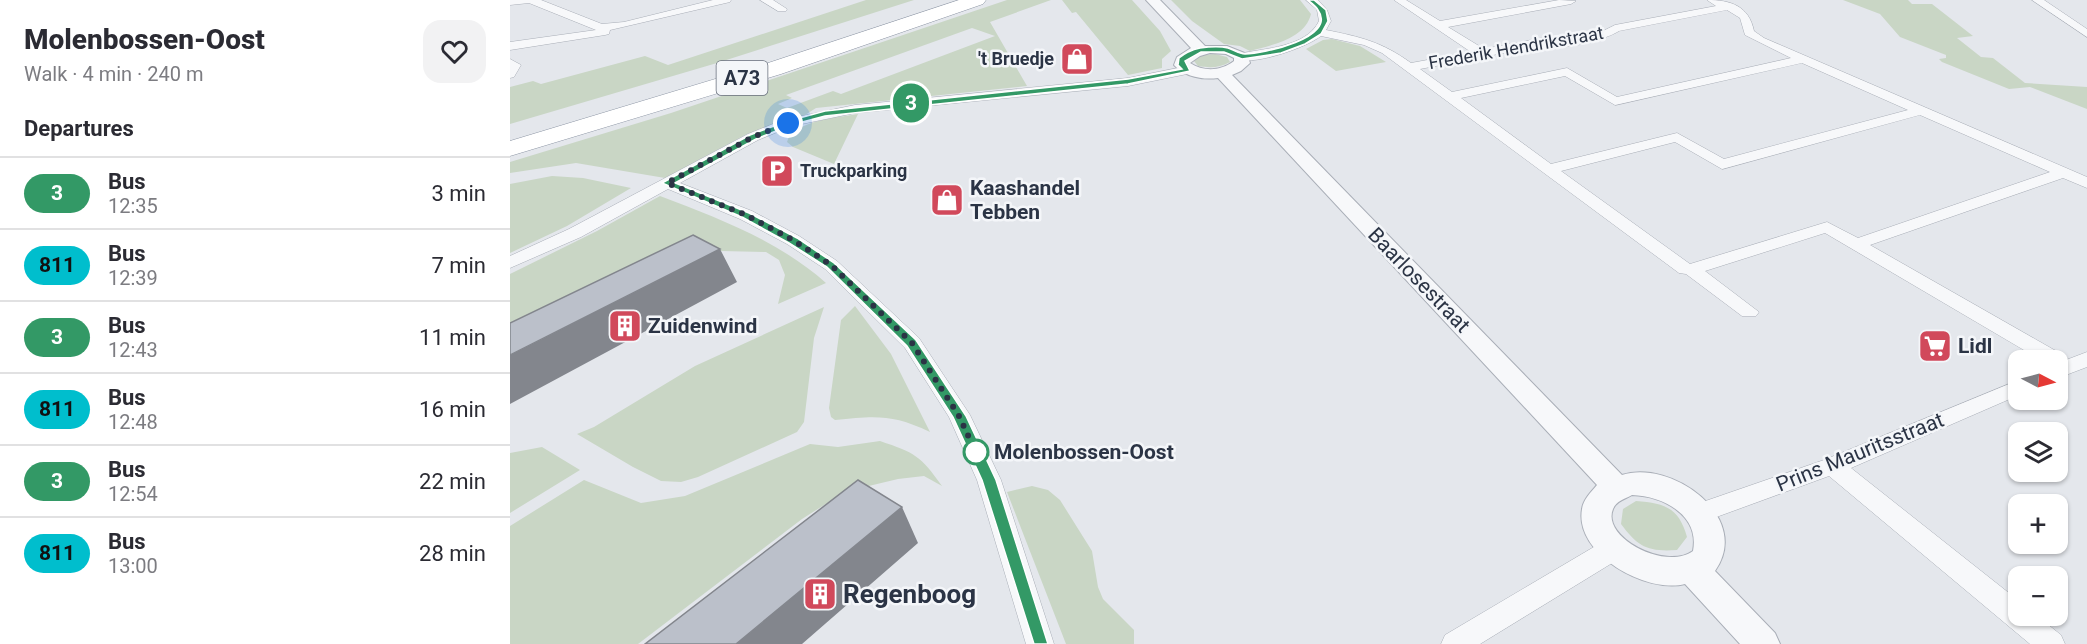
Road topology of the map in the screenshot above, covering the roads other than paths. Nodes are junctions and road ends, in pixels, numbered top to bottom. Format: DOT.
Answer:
graph roads {
  1 [pos="530,0"];
  2 [pos="726,0"];
  3 [pos="765,0"];
  4 [pos="946,0"];
  5 [pos="976,0"];
  6 [pos="1153,0"];
  7 [pos="1311,0"];
  8 [pos="1399,0"];
  9 [pos="1569,0"];
  10 [pos="1712,0"];
  11 [pos="2037,0"];
  12 [pos="510,2"];
  13 [pos="1728,7"];
  14 [pos="782,9"];
  15 [pos="1438,25"];
  16 [pos="609,28"];
  17 [pos="1319,32"];
  18 [pos="2087,34"];
  19 [pos="515,45"];
  20 [pos="1201,50"];
  21 [pos="1481,53"];
  22 [pos="1242,57"];
  23 [pos="1802,58"];
  24 [pos="510,62"];
  25 [pos="1409,67"];
  26 [pos="1188,70"];
  27 [pos="1222,73"];
  28 [pos="510,74"];
  29 [pos="1449,97"];
  30 [pos="1922,110"];
  31 [pos="510,136"];
  32 [pos="510,149"];
  33 [pos="1549,169"];
  34 [pos="2063,173"];
  35 [pos="667,183"];
  36 [pos="2087,183"];
  37 [pos="1856,244"];
  38 [pos="510,263"];
  39 [pos="1691,270"];
  40 [pos="1749,312"];
  41 [pos="2035,350"];
  42 [pos="2087,358"];
  43 [pos="2068,363"];
  44 [pos="2008,392"];
  45 [pos="1832,466"];
  46 [pos="1616,487"];
  47 [pos="1700,513"];
  48 [pos="1613,549"];
  49 [pos="1692,569"];
  50 [pos="1040,644"];
  51 [pos="1455,644"];
  52 [pos="1763,644"];
  53 [pos="2051,644"];
  1 -- 12 [label="street"];
  1 -- 16 [label="street"];
  2 -- 16 [label="street"];
  3 -- 14 [label="street"];
  4 -- 31 [label="highway, A73"];
  5 -- 32 [label="highway, A73"];
  6 -- 20 [label="street"];
  7 -- 17 [label="street"];
  8 -- 15 [label="street"];
  9 -- 15 [label="street"];
  10 -- 13 [label="street"];
  11 -- 18 [label="street"];
  13 -- 21 [label="street, Frederik Hendrikstraat"];
  13 -- 23 [label="street"];
  15 -- 21 [label="street"];
  16 -- 19 [label="street"];
  17 -- 22 [label="street"];
  17 -- 25 [label="street"];
  19 -- 24 [label="street"];
  20 -- 22 [label="street"];
  20 -- 26 [label="street"];
  21 -- 25 [label="street, Frederik Hendrikstraat"];
  22 -- 27 [label="street"];
  23 -- 29 [label="street"];
  23 -- 30 [label="street"];
  24 -- 28 [label="street"];
  25 -- 29 [label="street"];
  26 -- 27 [label="street"];
  26 -- 35 [label="street"];
  27 -- 46 [label="street, Baarlosestraat"];
  29 -- 33 [label="street"];
  30 -- 33 [label="street"];
  30 -- 34 [label="street"];
  33 -- 39 [label="street"];
  34 -- 36 [label="street"];
  34 -- 37 [label="street"];
  35 -- 38 [label="street"];
  35 -- 50 [label="street"];
  37 -- 39 [label="street"];
  37 -- 41 [label="street"];
  39 -- 40 [label="street"];
  42 -- 43 [label="street"];
  44 -- 45 [label="street, Prins Mauritsstraat"];
  45 -- 47 [label="street, Prins Mauritsstraat"];
  45 -- 53 [label="street"];
  46 -- 47 [label="street"];
  46 -- 48 [label="street"];
  47 -- 49 [label="street"];
  48 -- 49 [label="street"];
  48 -- 51 [label="street"];
  49 -- 52 [label="street"];
}
